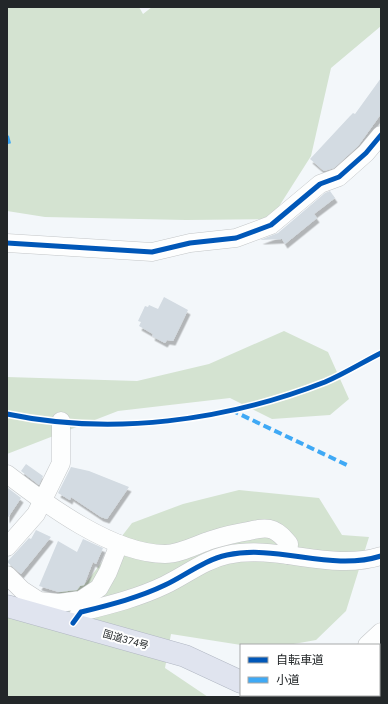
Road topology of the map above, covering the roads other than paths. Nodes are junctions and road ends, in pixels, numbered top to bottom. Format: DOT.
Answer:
graph roads {
  1 [pos="381,135"];
  2 [pos="7,243"];
  3 [pos="61,421"];
  4 [pos="7,474"];
  5 [pos="42,501"];
  6 [pos="120,544"];
  7 [pos="7,547"];
  8 [pos="288,555"];
  9 [pos="381,556"];
  10 [pos="7,575"];
  11 [pos="9,602"];
  12 [pos="72,623"];
  13 [pos="381,632"];
  14 [pos="368,644"];
  15 [pos="240,682"];
  1 -- 2 [label="street"];
  3 -- 5 [label="street"];
  4 -- 5 [label="street"];
  5 -- 6 [label="street"];
  5 -- 7 [label="street"];
  6 -- 8 [label="street"];
  6 -- 10 [label="street"];
  8 -- 9 [label="street"];
  8 -- 12 [label="street"];
  11 -- 12 [label="highway, 国道374号"];
  12 -- 15 [label="highway, 国道374号"];
  13 -- 14 [label="street"];
}
